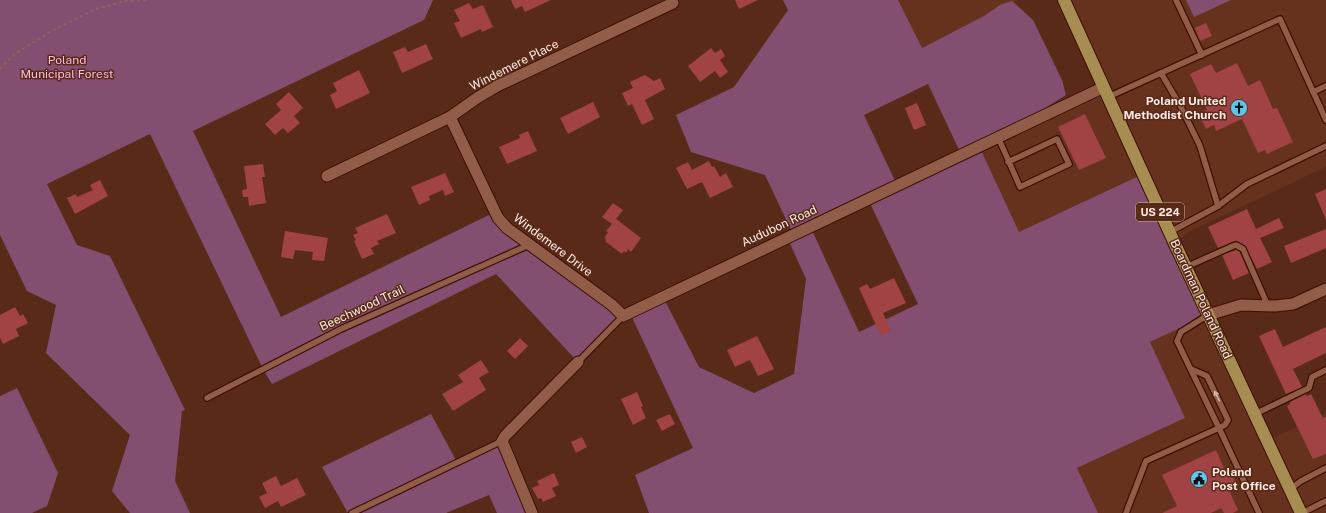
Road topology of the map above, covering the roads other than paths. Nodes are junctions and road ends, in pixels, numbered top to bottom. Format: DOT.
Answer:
graph roads {
  1 [pos="1064,0"];
  2 [pos="1176,0"];
  3 [pos="672,3"];
  4 [pos="1202,55"];
  5 [pos="1161,73"];
  6 [pos="1326,86"];
  7 [pos="1106,92"];
  8 [pos="1313,92"];
  9 [pos="450,117"];
  10 [pos="1326,120"];
  11 [pos="998,137"];
  12 [pos="1326,146"];
  13 [pos="1008,162"];
  14 [pos="327,176"];
  15 [pos="1218,206"];
  16 [pos="1170,232"];
  17 [pos="529,245"];
  18 [pos="1186,267"];
  19 [pos="1326,290"];
  20 [pos="1268,306"];
  21 [pos="1208,315"];
  22 [pos="623,316"];
  23 [pos="578,362"];
  24 [pos="1191,369"];
  25 [pos="1326,370"];
  26 [pos="206,398"];
  27 [pos="1257,418"];
  28 [pos="1219,428"];
  29 [pos="502,441"];
  30 [pos="1326,468"];
  31 [pos="1290,490"];
  32 [pos="1326,501"];
  33 [pos="352,513"];
  34 [pos="532,513"];
  35 [pos="1126,513"];
  36 [pos="1259,513"];
  37 [pos="1302,513"];
  1 -- 7 [label="main road, Boardman Poland Road / US 224"];
  2 -- 4 [label="lane"];
  3 -- 9 [label="street, Windemere Place"];
  4 -- 5 [label="lane"];
  4 -- 8 [label="lane"];
  5 -- 7 [label="lane"];
  5 -- 15 [label="lane"];
  6 -- 8 [label="lane"];
  7 -- 11 [label="street, Audubon Road"];
  7 -- 16 [label="main road, Boardman Poland Road / US 224"];
  8 -- 10 [label="lane"];
  9 -- 14 [label="street, Windemere Place"];
  9 -- 17 [label="street, Windemere Drive"];
  11 -- 13 [label="lane"];
  11 -- 22 [label="street, Audubon Road"];
  12 -- 15 [label="lane"];
  13 -- 13 [label="lane"];
  15 -- 16 [label="lane"];
  16 -- 18 [label="main road, Boardman Poland Road / US 224"];
  17 -- 22 [label="street, Windemere Drive"];
  17 -- 26 [label="lane, Beechwood Trail"];
  18 -- 20 [label="lane"];
  18 -- 21 [label="main road, Boardman Poland Road / US 224"];
  19 -- 20 [label="street"];
  20 -- 21 [label="street"];
  21 -- 24 [label="lane"];
  21 -- 27 [label="main road, Boardman Poland Road / US 224"];
  22 -- 23 [label="lane, Audubon Road"];
  23 -- 29 [label="street, Audubon Road"];
  24 -- 28 [label="lane"];
  28 -- 24 [label="lane, one-way"];
  25 -- 27 [label="lane"];
  27 -- 31 [label="main road, US 224"];
  28 -- 35 [label="lane"];
  28 -- 36 [label="lane"];
  29 -- 33 [label="lane"];
  29 -- 34 [label="street"];
  30 -- 31 [label="lane"];
  31 -- 37 [label="main road, US 224"];
  32 -- 37 [label="lane"];
}
